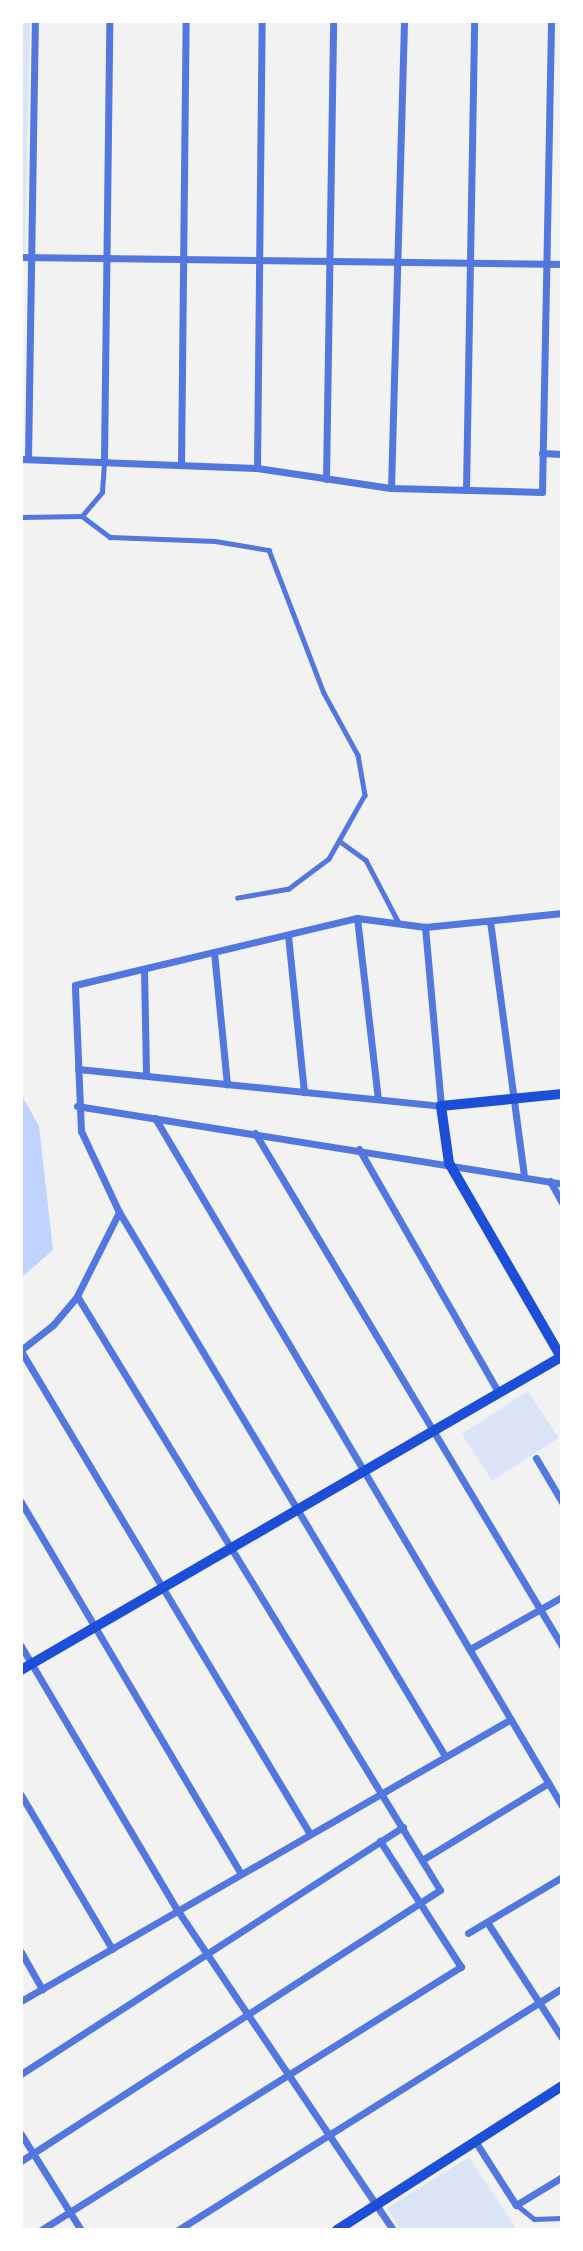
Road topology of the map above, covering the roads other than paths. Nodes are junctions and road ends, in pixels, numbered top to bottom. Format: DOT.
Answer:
graph roads {
  1 [pos="35,21"];
  2 [pos="109,21"];
  3 [pos="186,21"];
  4 [pos="262,21"];
  5 [pos="333,21"];
  6 [pos="404,21"];
  7 [pos="474,21"];
  8 [pos="551,21"];
  9 [pos="21,257"];
  10 [pos="31,257"];
  11 [pos="107,258"];
  12 [pos="183,259"];
  13 [pos="259,260"];
  14 [pos="328,261"];
  15 [pos="398,262"];
  16 [pos="470,262"];
  17 [pos="546,263"];
  18 [pos="562,264"];
  19 [pos="542,453"];
  20 [pos="562,454"];
  21 [pos="25,459"];
  22 [pos="104,460"];
  23 [pos="181,465"];
  24 [pos="257,468"];
  25 [pos="326,478"];
  26 [pos="391,488"];
  27 [pos="466,490"];
  28 [pos="21,516"];
  29 [pos="82,516"];
  30 [pos="341,842"];
  31 [pos="239,898"];
  32 [pos="562,914"];
  33 [pos="357,918"];
  34 [pos="490,920"];
  35 [pos="400,924"];
  36 [pos="425,927"];
  37 [pos="288,934"];
  38 [pos="214,952"];
  39 [pos="144,969"];
  40 [pos="78,1069"];
  41 [pos="145,1076"];
  42 [pos="227,1084"];
  43 [pos="303,1091"];
  44 [pos="562,1094"];
  45 [pos="514,1098"];
  46 [pos="378,1099"];
  47 [pos="441,1105"];
  48 [pos="77,1106"];
  49 [pos="155,1118"];
  50 [pos="255,1133"];
  51 [pos="359,1149"];
  52 [pos="449,1163"];
  53 [pos="524,1177"];
  54 [pos="550,1181"];
  55 [pos="562,1184"];
  56 [pos="562,1203"];
  57 [pos="119,1212"];
  58 [pos="77,1296"];
  59 [pos="21,1350"];
  60 [pos="562,1358"];
  61 [pos="499,1393"];
  62 [pos="433,1431"];
  63 [pos="536,1458"];
  64 [pos="364,1471"];
  65 [pos="21,1502"];
  66 [pos="562,1502"];
  67 [pos="298,1510"];
  68 [pos="233,1547"];
  69 [pos="163,1588"];
  70 [pos="562,1597"];
  71 [pos="540,1609"];
  72 [pos="95,1627"];
  73 [pos="21,1646"];
  74 [pos="562,1646"];
  75 [pos="470,1649"];
  76 [pos="32,1664"];
  77 [pos="21,1670"];
  78 [pos="511,1718"];
  79 [pos="445,1756"];
  80 [pos="548,1783"];
  81 [pos="382,1793"];
  82 [pos="21,1795"];
  83 [pos="562,1806"];
  84 [pos="402,1827"];
  85 [pos="310,1835"];
  86 [pos="380,1842"];
  87 [pos="422,1860"];
  88 [pos="241,1874"];
  89 [pos="562,1877"];
  90 [pos="420,1903"];
  91 [pos="178,1911"];
  92 [pos="487,1922"];
  93 [pos="468,1933"];
  94 [pos="112,1949"];
  95 [pos="21,1952"];
  96 [pos="207,1954"];
  97 [pos="562,1988"];
  98 [pos="42,1989"];
  99 [pos="21,2001"];
  100 [pos="539,2002"];
  101 [pos="248,2014"];
  102 [pos="562,2038"];
  103 [pos="21,2074"];
  104 [pos="289,2074"];
  105 [pos="562,2086"];
  106 [pos="21,2134"];
  107 [pos="330,2136"];
  108 [pos="475,2141"];
  109 [pos="33,2153"];
  110 [pos="21,2161"];
  111 [pos="562,2177"];
  112 [pos="377,2205"];
  113 [pos="516,2205"];
  114 [pos="69,2211"];
  115 [pos="562,2218"];
  116 [pos="41,2230"];
  117 [pos="81,2230"];
  118 [pos="178,2230"];
  119 [pos="337,2230"];
  120 [pos="394,2230"];
  1 -- 10 [label="street"];
  2 -- 11 [label="street"];
  3 -- 12 [label="street"];
  4 -- 13 [label="street"];
  5 -- 14 [label="street"];
  6 -- 15 [label="street"];
  7 -- 16 [label="street"];
  8 -- 17 [label="street"];
  9 -- 10 [label="street"];
  10 -- 11 [label="street"];
  10 -- 21 [label="street"];
  11 -- 12 [label="street"];
  11 -- 22 [label="street"];
  12 -- 13 [label="street"];
  12 -- 23 [label="street"];
  13 -- 14 [label="street"];
  13 -- 24 [label="street"];
  14 -- 15 [label="street"];
  14 -- 25 [label="street"];
  15 -- 16 [label="street"];
  15 -- 26 [label="street"];
  16 -- 17 [label="street"];
  16 -- 27 [label="street"];
  17 -- 18 [label="street"];
  17 -- 19 [label="street"];
  19 -- 20 [label="street"];
  19 -- 27 [label="street"];
  21 -- 22 [label="street"];
  22 -- 23 [label="street"];
  22 -- 29 [label="lane"];
  23 -- 24 [label="street"];
  24 -- 25 [label="street"];
  25 -- 26 [label="street"];
  26 -- 27 [label="street"];
  28 -- 29 [label="lane"];
  29 -- 30 [label="lane"];
  30 -- 31 [label="lane"];
  30 -- 35 [label="lane"];
  32 -- 34 [label="street"];
  33 -- 35 [label="street"];
  33 -- 37 [label="street"];
  33 -- 46 [label="street"];
  34 -- 36 [label="street"];
  34 -- 45 [label="street"];
  35 -- 36 [label="street"];
  36 -- 47 [label="street"];
  37 -- 38 [label="street"];
  37 -- 43 [label="street"];
  38 -- 39 [label="street"];
  38 -- 42 [label="street"];
  39 -- 40 [label="street"];
  39 -- 41 [label="street"];
  40 -- 41 [label="street"];
  40 -- 48 [label="street"];
  41 -- 42 [label="street"];
  42 -- 43 [label="street"];
  43 -- 46 [label="street"];
  44 -- 45 [label="main road"];
  45 -- 47 [label="main road"];
  45 -- 53 [label="street"];
  46 -- 47 [label="street"];
  47 -- 52 [label="main road"];
  48 -- 49 [label="street"];
  48 -- 57 [label="street"];
  49 -- 50 [label="street"];
  49 -- 64 [label="street"];
  50 -- 51 [label="street"];
  50 -- 62 [label="street"];
  51 -- 52 [label="street"];
  51 -- 61 [label="street"];
  52 -- 53 [label="street"];
  52 -- 60 [label="main road"];
  53 -- 54 [label="street"];
  54 -- 55 [label="street"];
  54 -- 56 [label="street"];
  57 -- 58 [label="street"];
  57 -- 67 [label="street"];
  58 -- 59 [label="street"];
  58 -- 68 [label="street"];
  59 -- 69 [label="street"];
  60 -- 61 [label="main road"];
  61 -- 62 [label="main road"];
  62 -- 64 [label="main road"];
  62 -- 71 [label="street"];
  63 -- 66 [label="street"];
  64 -- 67 [label="main road"];
  64 -- 75 [label="street"];
  65 -- 72 [label="street"];
  67 -- 68 [label="main road"];
  67 -- 79 [label="street"];
  68 -- 69 [label="main road"];
  68 -- 81 [label="street"];
  69 -- 72 [label="main road"];
  69 -- 85 [label="street"];
  70 -- 71 [label="street"];
  71 -- 74 [label="street"];
  71 -- 75 [label="street"];
  72 -- 76 [label="main road"];
  72 -- 88 [label="street"];
  73 -- 76 [label="street"];
  75 -- 78 [label="street"];
  76 -- 77 [label="main road"];
  76 -- 91 [label="street"];
  78 -- 79 [label="street"];
  78 -- 80 [label="street"];
  79 -- 81 [label="street"];
  80 -- 83 [label="street"];
  80 -- 87 [label="street"];
  81 -- 84 [label="street"];
  81 -- 85 [label="street"];
  82 -- 94 [label="street"];
  84 -- 86 [label="street"];
  84 -- 87 [label="street"];
  85 -- 88 [label="street"];
  86 -- 90 [label="street"];
  86 -- 96 [label="street"];
  87 -- 90 [label="street"];
  88 -- 91 [label="street"];
  89 -- 92 [label="street"];
  90 -- 101 [label="street"];
  90 -- 104 [label="street"];
  91 -- 94 [label="street"];
  91 -- 96 [label="street"];
  92 -- 93 [label="street"];
  92 -- 100 [label="street"];
  94 -- 98 [label="street"];
  95 -- 98 [label="street"];
  96 -- 101 [label="street"];
  96 -- 103 [label="street"];
  97 -- 100 [label="street"];
  98 -- 99 [label="street"];
  100 -- 102 [label="street"];
  100 -- 107 [label="street"];
  101 -- 104 [label="street"];
  101 -- 109 [label="street"];
  104 -- 107 [label="street"];
  104 -- 114 [label="street"];
  105 -- 108 [label="main road"];
  106 -- 109 [label="street"];
  107 -- 112 [label="street"];
  107 -- 118 [label="street"];
  108 -- 112 [label="main road"];
  108 -- 113 [label="street"];
  109 -- 110 [label="street"];
  109 -- 114 [label="street"];
  111 -- 113 [label="street"];
  112 -- 119 [label="main road"];
  112 -- 120 [label="street"];
  113 -- 115 [label="lane"];
  114 -- 116 [label="street"];
  114 -- 117 [label="street"];
}
